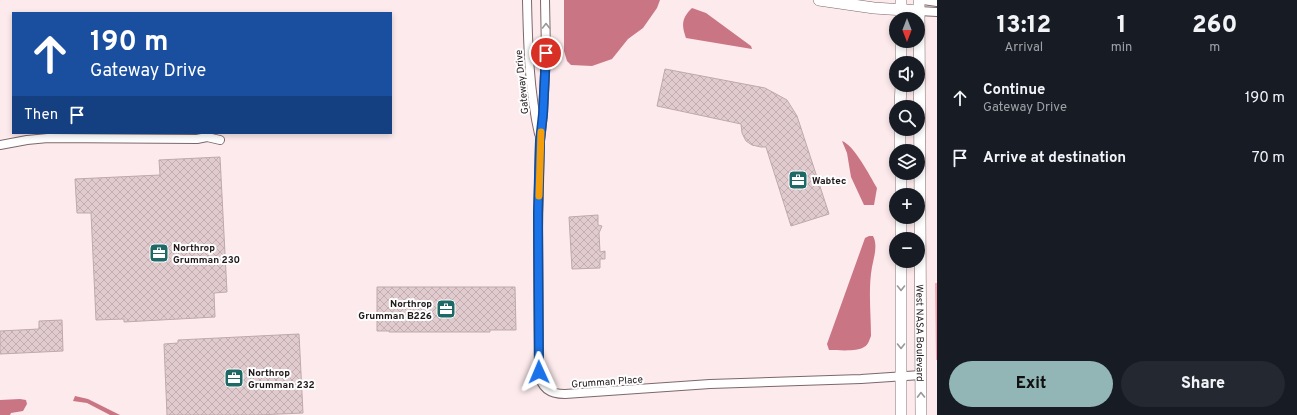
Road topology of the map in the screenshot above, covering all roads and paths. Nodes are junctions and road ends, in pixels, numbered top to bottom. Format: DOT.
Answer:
graph roads {
  1 [pos="527,0"];
  2 [pos="545,0"];
  3 [pos="819,0"];
  4 [pos="923,0"];
  5 [pos="937,2"];
  6 [pos="919,5"];
  7 [pos="901,10"];
  8 [pos="937,12"];
  9 [pos="199,134"];
  10 [pos="190,139"];
  11 [pos="220,140"];
  12 [pos="540,141"];
  13 [pos="0,145"];
  14 [pos="901,268"];
  15 [pos="921,375"];
  16 [pos="901,376"];
  17 [pos="901,415"];
  18 [pos="921,415"];
  1 -- 12 [label="street, Gateway Drive"];
  12 -- 2 [label="street, Gateway Drive, one-way"];
  3 -- 7 [label="main road"];
  4 -- 5 [label="street"];
  6 -- 7 [label="main road"];
  6 -- 8 [label="street"];
  6 -- 15 [label="main road, West NASA Boulevard"];
  9 -- 10 [label="street"];
  10 -- 11 [label="street"];
  10 -- 13 [label="street"];
  12 -- 16 [label="street, Grumman Place"];
  14 -- 16 [label="main road, West NASA Boulevard, one-way"];
  15 -- 16 [label="street, Grumman Place"];
  18 -- 15 [label="main road, West NASA Boulevard, one-way"];
  16 -- 17 [label="main road, West NASA Boulevard"];
}
